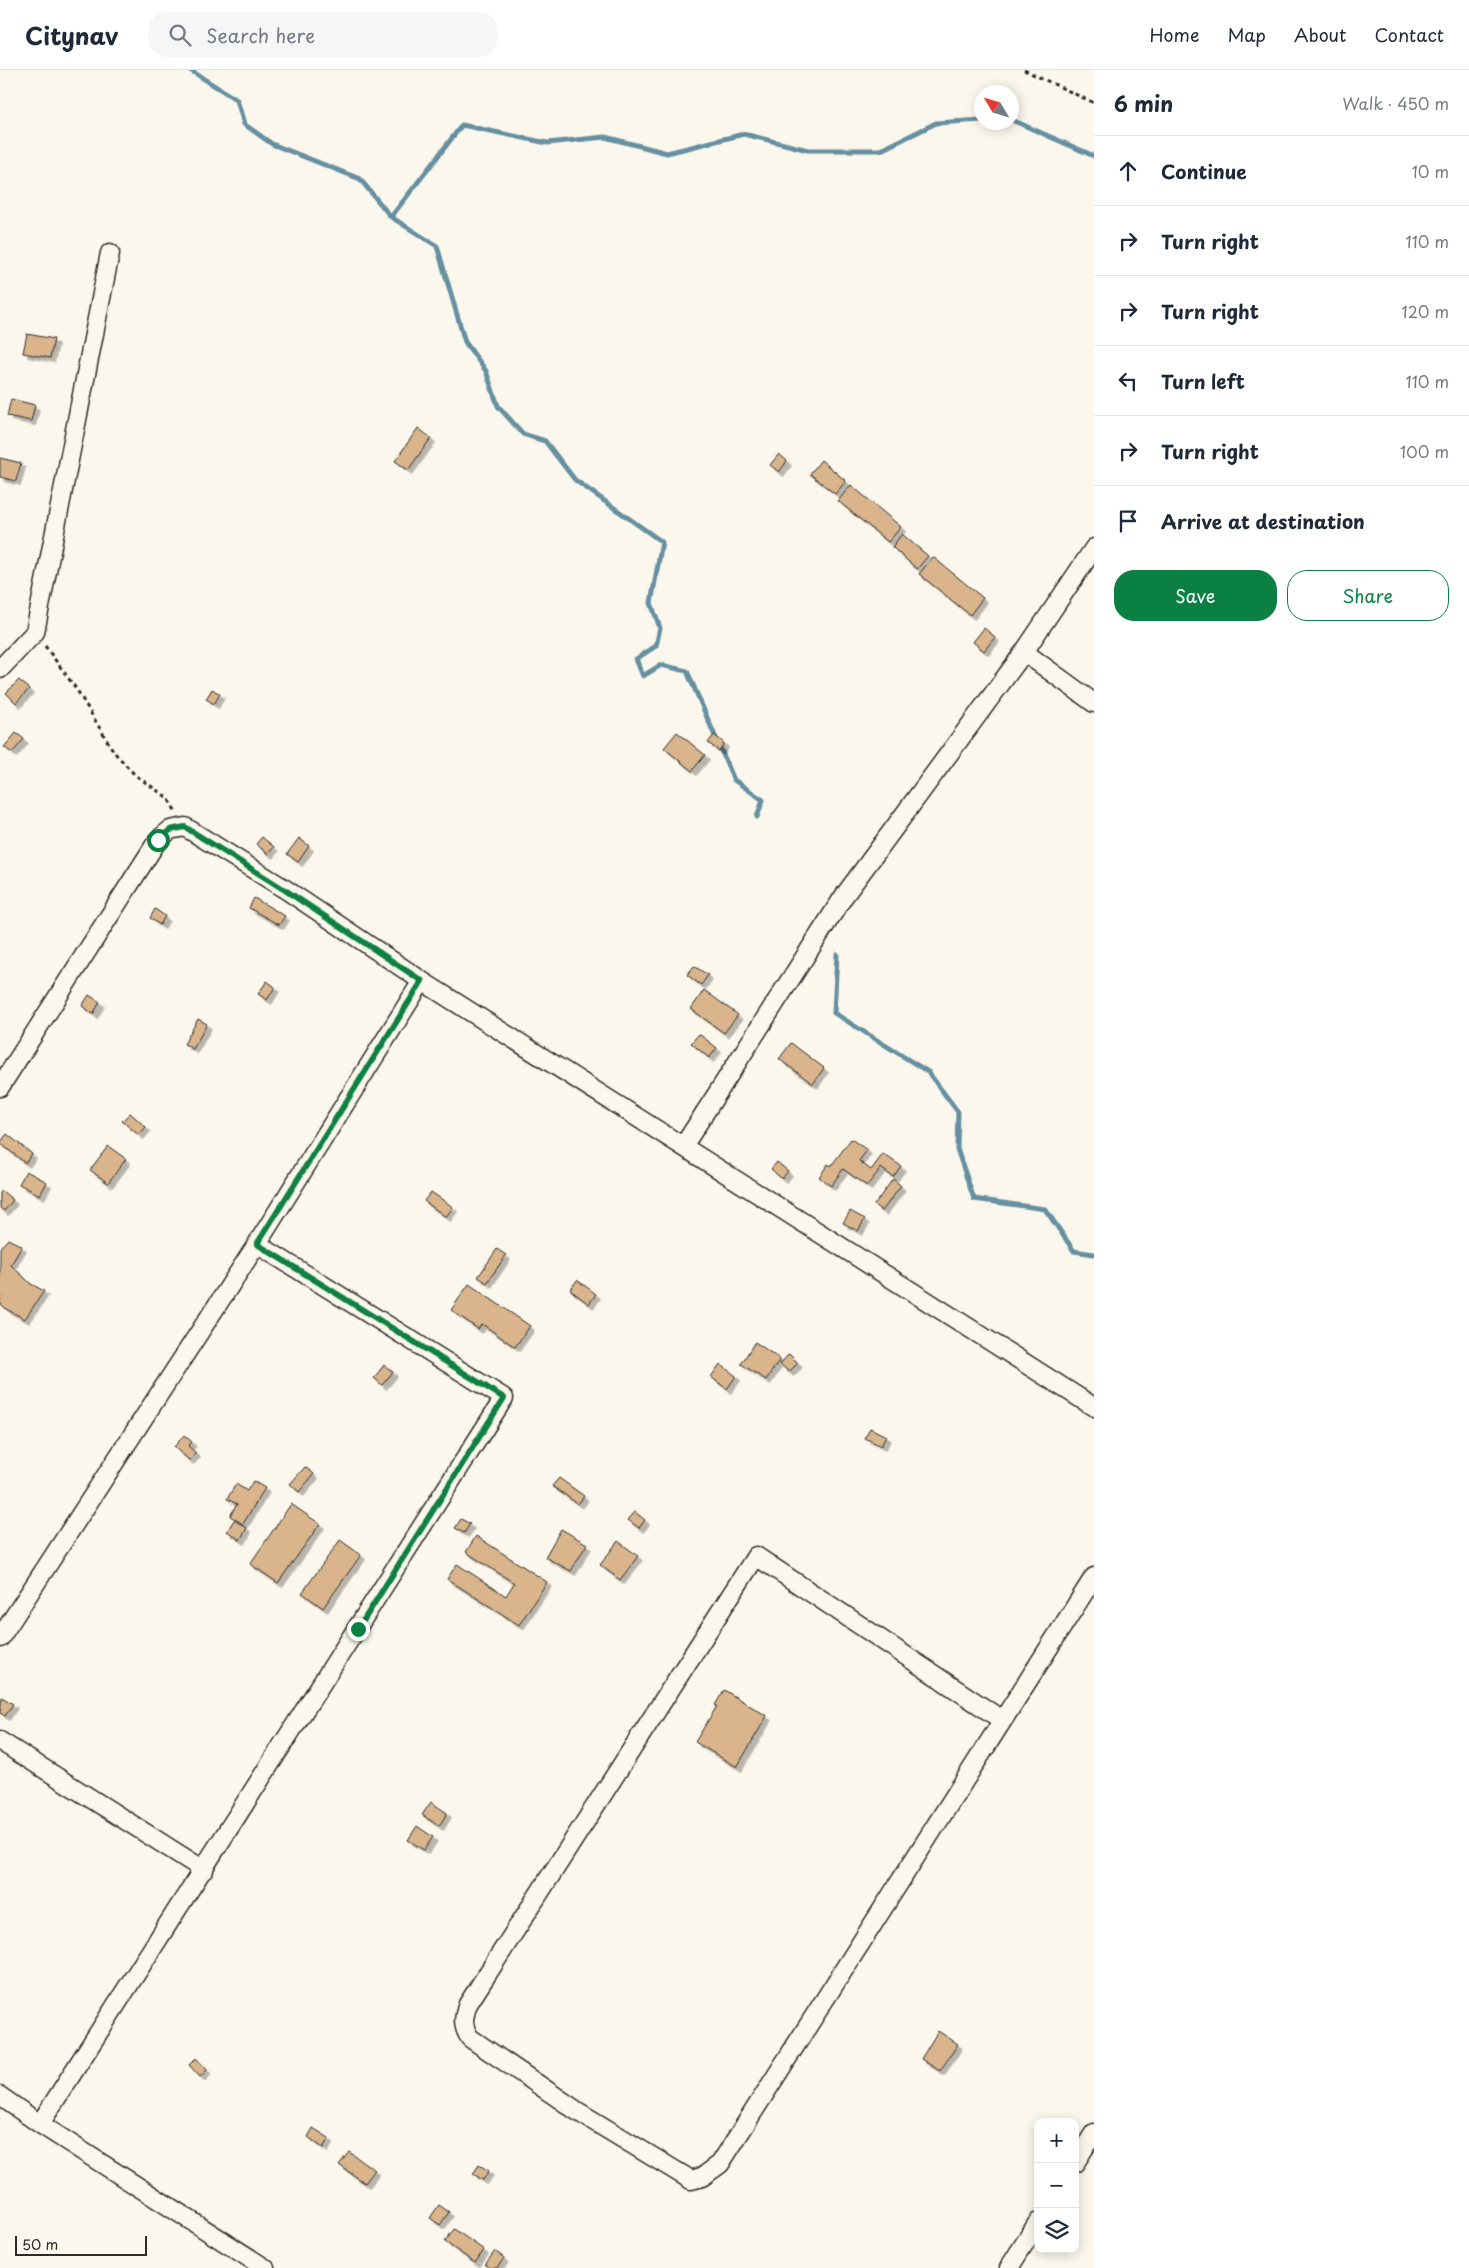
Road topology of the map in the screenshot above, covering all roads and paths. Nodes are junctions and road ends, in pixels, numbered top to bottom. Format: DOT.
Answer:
graph roads {
  1 [pos="1024,70"];
  2 [pos="1094,104"];
  3 [pos="110,253"];
  4 [pos="1094,548"];
  5 [pos="35,632"];
  6 [pos="1024,652"];
  7 [pos="0,669"];
  8 [pos="1094,703"];
  9 [pos="185,827"];
  10 [pos="422,981"];
  11 [pos="0,1087"];
  12 [pos="684,1145"];
  13 [pos="257,1244"];
  14 [pos="1094,1407"];
  15 [pos="1094,1577"];
  16 [pos="0,1638"];
  17 [pos="1002,1720"];
  18 [pos="0,1741"];
  19 [pos="204,1870"];
  20 [pos="0,2096"];
  21 [pos="40,2124"];
  22 [pos="1094,2134"];
  23 [pos="1079,2157"];
  24 [pos="1034,2228"];
  25 [pos="265,2268"];
  26 [pos="1009,2268"];
  1 -- 2 [label="path"];
  3 -- 5 [label="street"];
  4 -- 6 [label="street"];
  5 -- 7 [label="street"];
  5 -- 9 [label="path"];
  6 -- 8 [label="street"];
  6 -- 12 [label="street"];
  9 -- 10 [label="street"];
  9 -- 11 [label="street"];
  10 -- 12 [label="street"];
  10 -- 13 [label="street"];
  12 -- 14 [label="street"];
  13 -- 16 [label="street"];
  13 -- 19 [label="street"];
  15 -- 17 [label="street"];
  17 -- 17 [label="street"];
  18 -- 19 [label="street"];
  19 -- 21 [label="street"];
  20 -- 21 [label="street"];
  21 -- 25 [label="street"];
  22 -- 23 [label="street"];
  24 -- 26 [label="street"];
}
